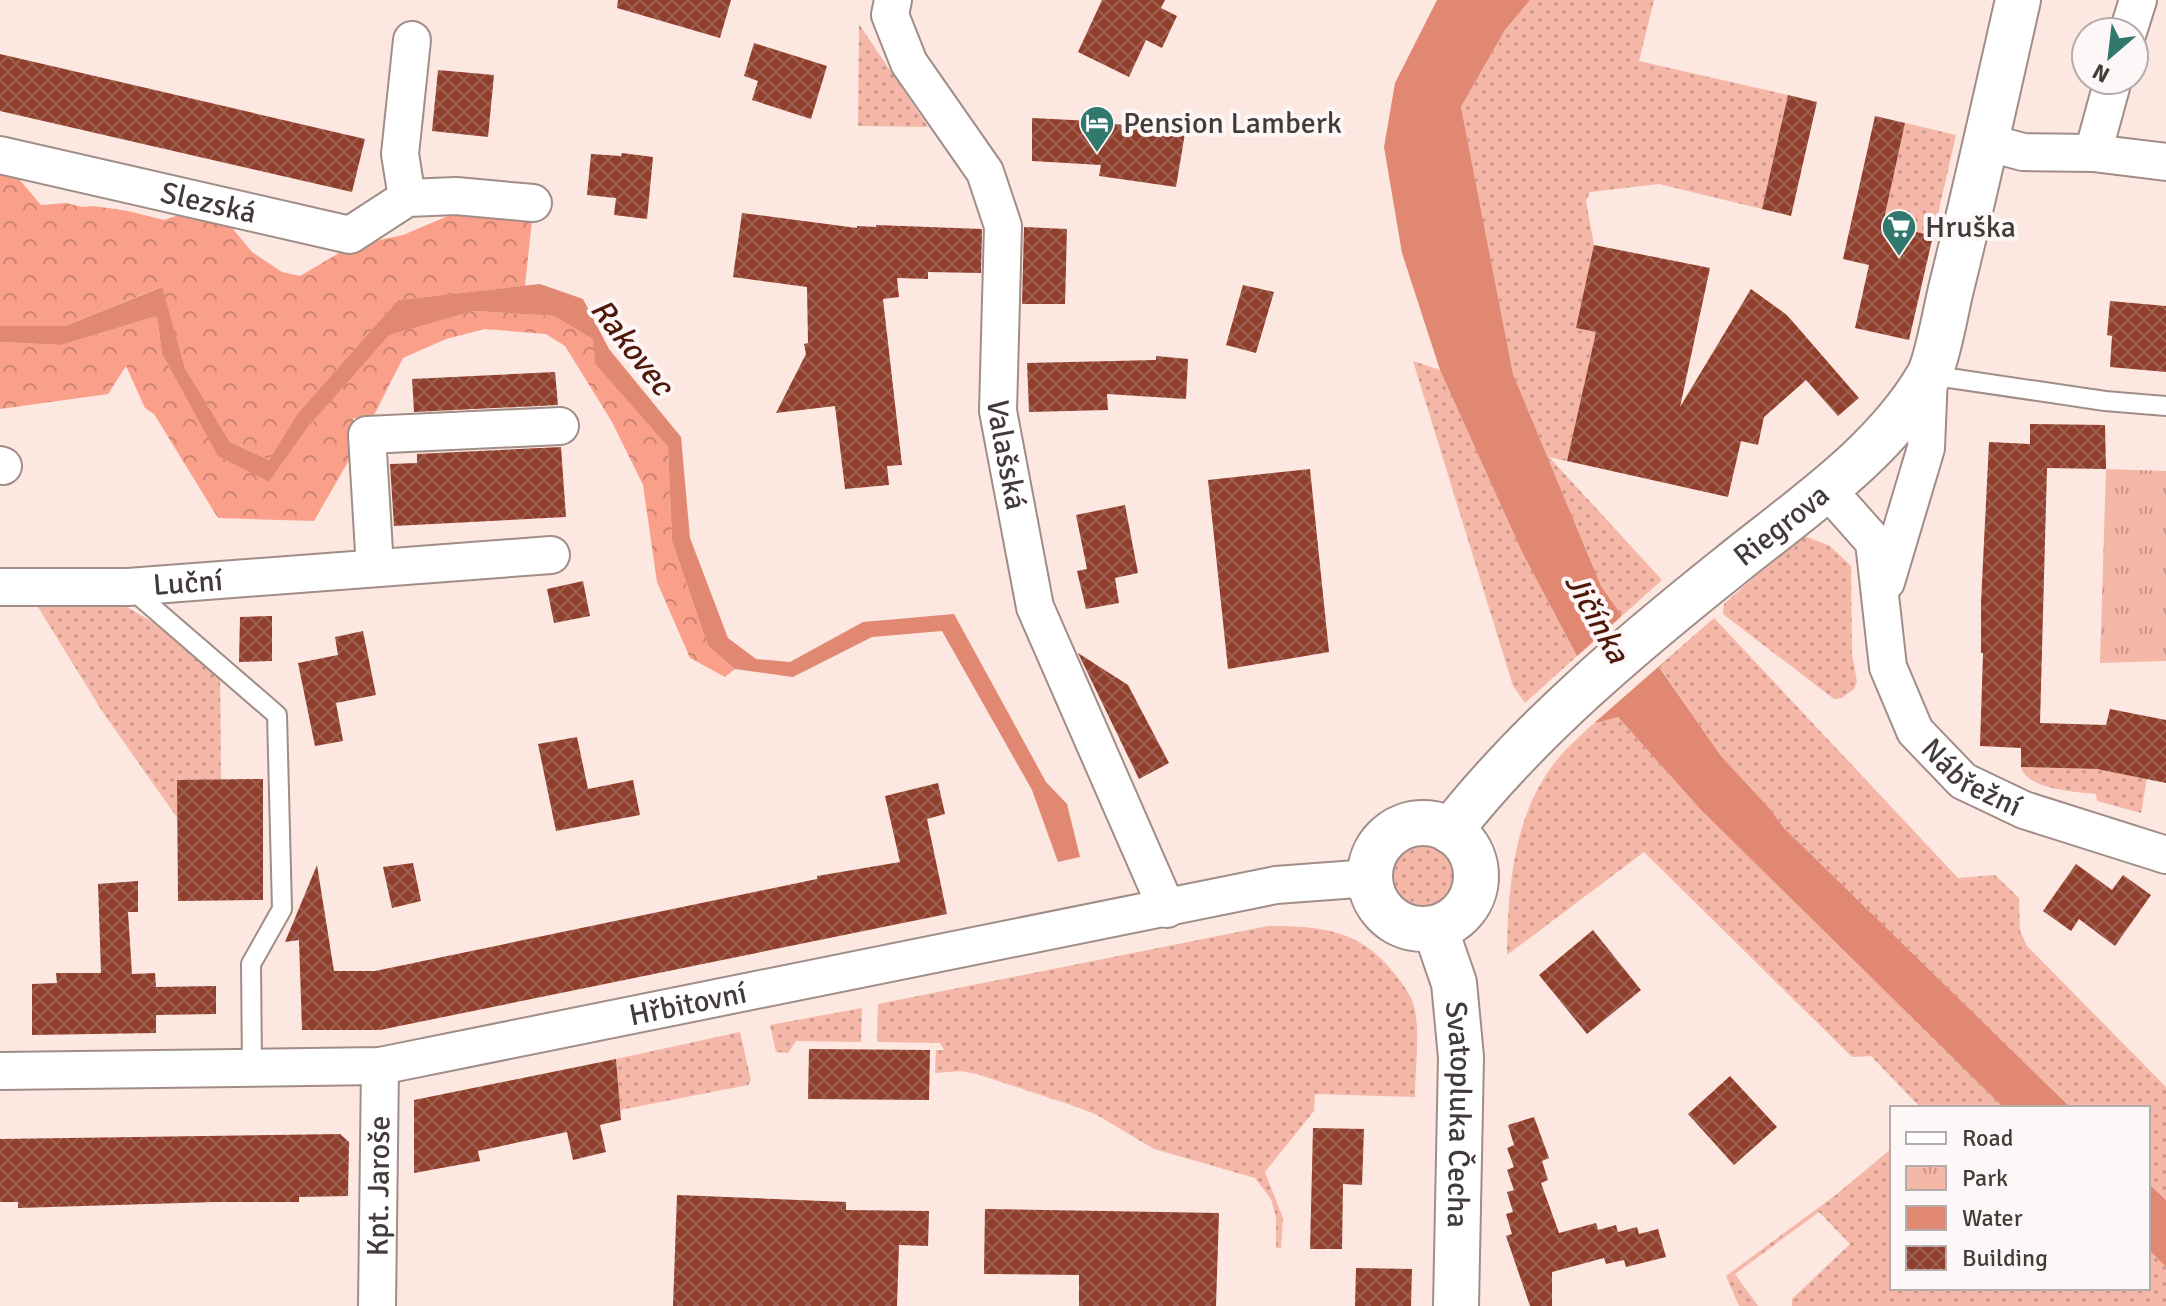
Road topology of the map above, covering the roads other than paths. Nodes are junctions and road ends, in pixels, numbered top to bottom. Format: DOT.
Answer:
graph roads {
  1 [pos="893,0"];
  2 [pos="2018,0"];
  3 [pos="412,40"];
  4 [pos="2109,96"];
  5 [pos="1986,142"];
  6 [pos="2093,153"];
  7 [pos="0,155"];
  8 [pos="2166,162"];
  9 [pos="407,198"];
  10 [pos="533,203"];
  11 [pos="1929,375"];
  12 [pos="2166,406"];
  13 [pos="560,426"];
  14 [pos="1826,488"];
  15 [pos="551,555"];
  16 [pos="375,568"];
  17 [pos="0,587"];
  18 [pos="128,587"];
  19 [pos="1881,599"];
  20 [pos="1450,831"];
  21 [pos="2166,855"];
  22 [pos="1370,878"];
  23 [pos="1167,909"];
  24 [pos="1435,928"];
  25 [pos="380,1066"];
  26 [pos="252,1067"];
  27 [pos="0,1071"];
  28 [pos="377,1306"];
  29 [pos="1456,1306"];
  1 -- 23 [label="street, Valašská"];
  2 -- 5 [label="street, Riegrova"];
  3 -- 9 [label="street"];
  4 -- 6 [label="street"];
  5 -- 6 [label="street"];
  5 -- 11 [label="street, Riegrova"];
  6 -- 8 [label="street"];
  7 -- 9 [label="street, Slezská"];
  9 -- 10 [label="street"];
  11 -- 12 [label="lane"];
  11 -- 14 [label="street, Riegrova"];
  11 -- 19 [label="street, Nábřežní"];
  13 -- 16 [label="street"];
  14 -- 19 [label="street, Nábřežní"];
  14 -- 20 [label="street, Riegrova"];
  15 -- 16 [label="street, Luční"];
  16 -- 18 [label="street, Luční"];
  17 -- 18 [label="street, Luční"];
  18 -- 26 [label="lane"];
  19 -- 21 [label="street, Nábřežní"];
  20 -- 22 [label="street"];
  20 -- 24 [label="street"];
  22 -- 23 [label="street, Hřbitovní"];
  22 -- 24 [label="street"];
  23 -- 25 [label="street, Hřbitovní"];
  24 -- 29 [label="street, Svatopluka Čecha"];
  25 -- 26 [label="street, Hřbitovní"];
  25 -- 28 [label="street, Kpt. Jaroše"];
  26 -- 27 [label="street, Hřbitovní"];
}
